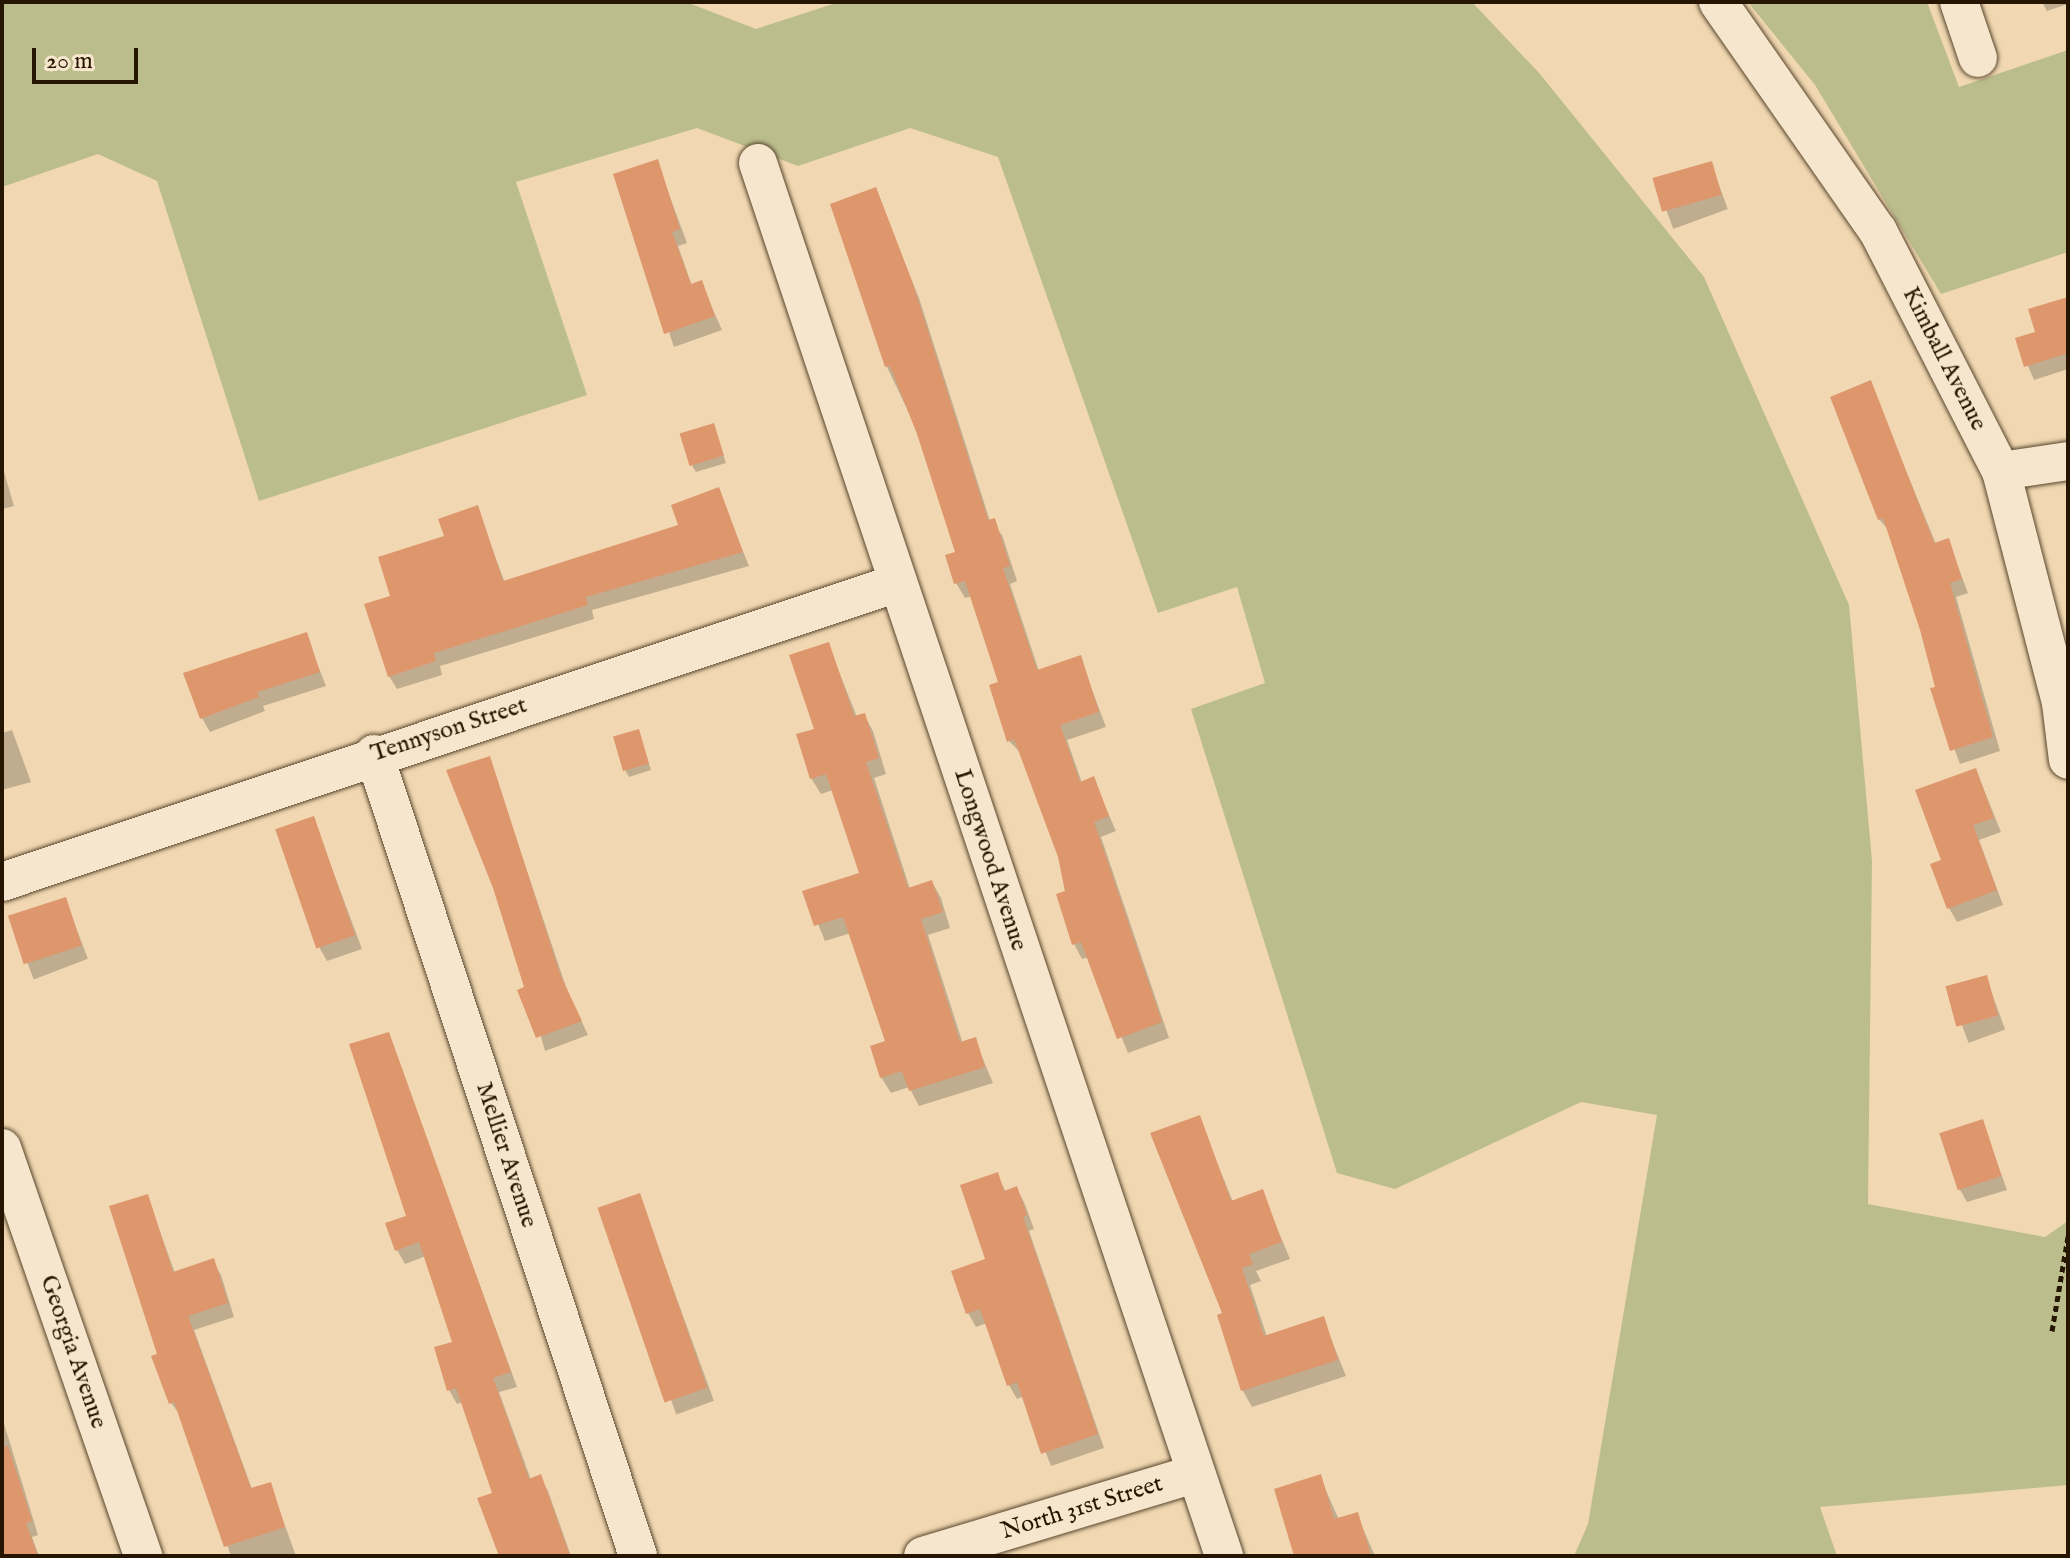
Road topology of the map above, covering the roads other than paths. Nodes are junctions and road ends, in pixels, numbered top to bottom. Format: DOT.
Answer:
graph roads {
  1 [pos="1718,2"];
  2 [pos="1959,2"];
  3 [pos="1978,58"];
  4 [pos="758,163"];
  5 [pos="2068,461"];
  6 [pos="2001,471"];
  7 [pos="897,583"];
  8 [pos="374,754"];
  9 [pos="2068,760"];
  10 [pos="2,882"];
  11 [pos="2,1148"];
  12 [pos="1195,1474"];
  13 [pos="143,1556"];
  14 [pos="638,1556"];
  15 [pos="923,1556"];
  16 [pos="1224,1556"];
  1 -- 6 [label="street, Kimball Avenue"];
  2 -- 3 [label="street"];
  4 -- 7 [label="street, Longwood Avenue"];
  5 -- 6 [label="street"];
  6 -- 9 [label="street, Kimball Avenue"];
  7 -- 8 [label="street, Tennyson Street"];
  7 -- 12 [label="street, Longwood Avenue"];
  8 -- 10 [label="street, Tennyson Street"];
  8 -- 14 [label="street, Mellier Avenue"];
  11 -- 13 [label="street, Georgia Avenue"];
  12 -- 15 [label="street, North 31st Street"];
  12 -- 16 [label="street, Longwood Avenue"];
}
